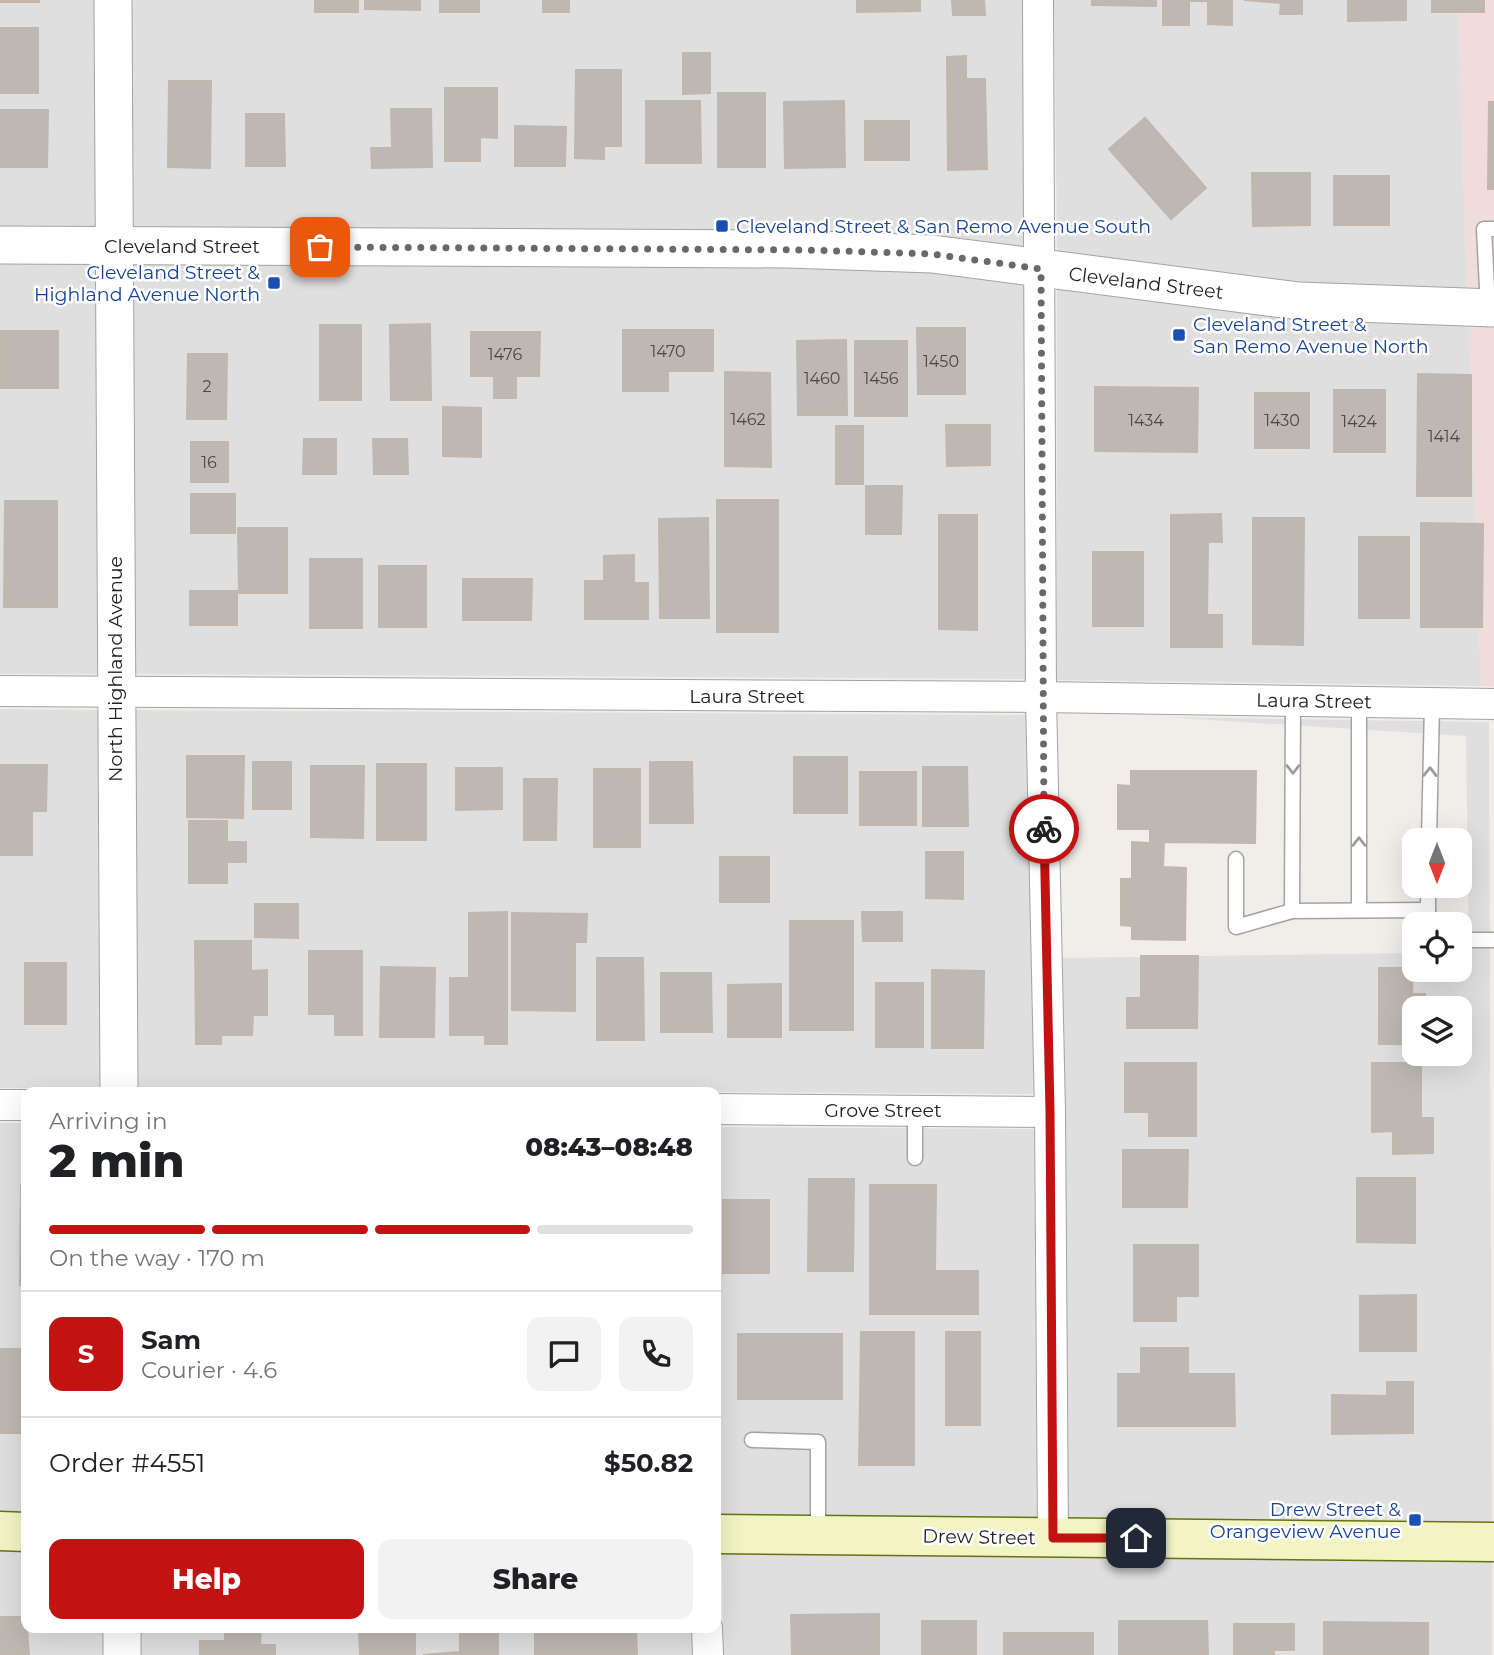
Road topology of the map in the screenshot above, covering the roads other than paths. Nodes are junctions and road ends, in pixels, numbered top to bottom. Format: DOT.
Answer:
graph roads {
  1 [pos="113,0"];
  2 [pos="1038,0"];
  3 [pos="1494,229"];
  4 [pos="0,245"];
  5 [pos="113,246"];
  6 [pos="1041,269"];
  7 [pos="1491,308"];
  8 [pos="0,691"];
  9 [pos="115,692"];
  10 [pos="1041,697"];
  11 [pos="1293,701"];
  12 [pos="1359,702"];
  13 [pos="1432,704"];
  14 [pos="1494,704"];
  15 [pos="1429,828"];
  16 [pos="1236,859"];
  17 [pos="1359,910"];
  18 [pos="1292,911"];
  19 [pos="1402,914"];
  20 [pos="1472,940"];
  21 [pos="1494,940"];
  22 [pos="119,1087"];
  23 [pos="0,1105"];
  24 [pos="21,1105"];
  25 [pos="721,1109"];
  26 [pos="915,1111"];
  27 [pos="1050,1112"];
  28 [pos="915,1158"];
  29 [pos="752,1440"];
  30 [pos="0,1531"];
  31 [pos="21,1532"];
  32 [pos="721,1534"];
  33 [pos="818,1535"];
  34 [pos="1053,1538"];
  35 [pos="1494,1542"];
  36 [pos="122,1633"];
  37 [pos="708,1633"];
  38 [pos="122,1655"];
  39 [pos="708,1655"];
  1 -- 5 [label="street, North Highland Avenue"];
  2 -- 6 [label="street"];
  3 -- 7 [label="lane"];
  4 -- 5 [label="street, Cleveland Street"];
  5 -- 6 [label="street, Cleveland Street"];
  5 -- 9 [label="street, North Highland Avenue"];
  6 -- 7 [label="street, Cleveland Street"];
  6 -- 10 [label="street"];
  8 -- 9 [label="street, Laura Street"];
  9 -- 10 [label="street, Laura Street"];
  9 -- 22 [label="street, North Highland Avenue"];
  10 -- 11 [label="street, Laura Street"];
  10 -- 27 [label="street"];
  11 -- 12 [label="street, Laura Street"];
  11 -- 18 [label="lane, one-way"];
  12 -- 13 [label="street, Laura Street"];
  17 -- 12 [label="lane, one-way"];
  13 -- 14 [label="street, Laura Street"];
  15 -- 13 [label="lane, one-way"];
  16 -- 18 [label="lane"];
  17 -- 18 [label="lane"];
  17 -- 19 [label="lane"];
  20 -- 21 [label="lane"];
  23 -- 24 [label="street"];
  25 -- 26 [label="street, Grove Street"];
  26 -- 27 [label="street, Grove Street"];
  26 -- 28 [label="lane"];
  27 -- 34 [label="street"];
  29 -- 33 [label="lane"];
  30 -- 31 [label="main road"];
  32 -- 33 [label="main road, Drew Street"];
  33 -- 34 [label="main road, Drew Street"];
  34 -- 35 [label="main road, Drew Street"];
  36 -- 38 [label="street"];
  37 -- 39 [label="street"];
}
